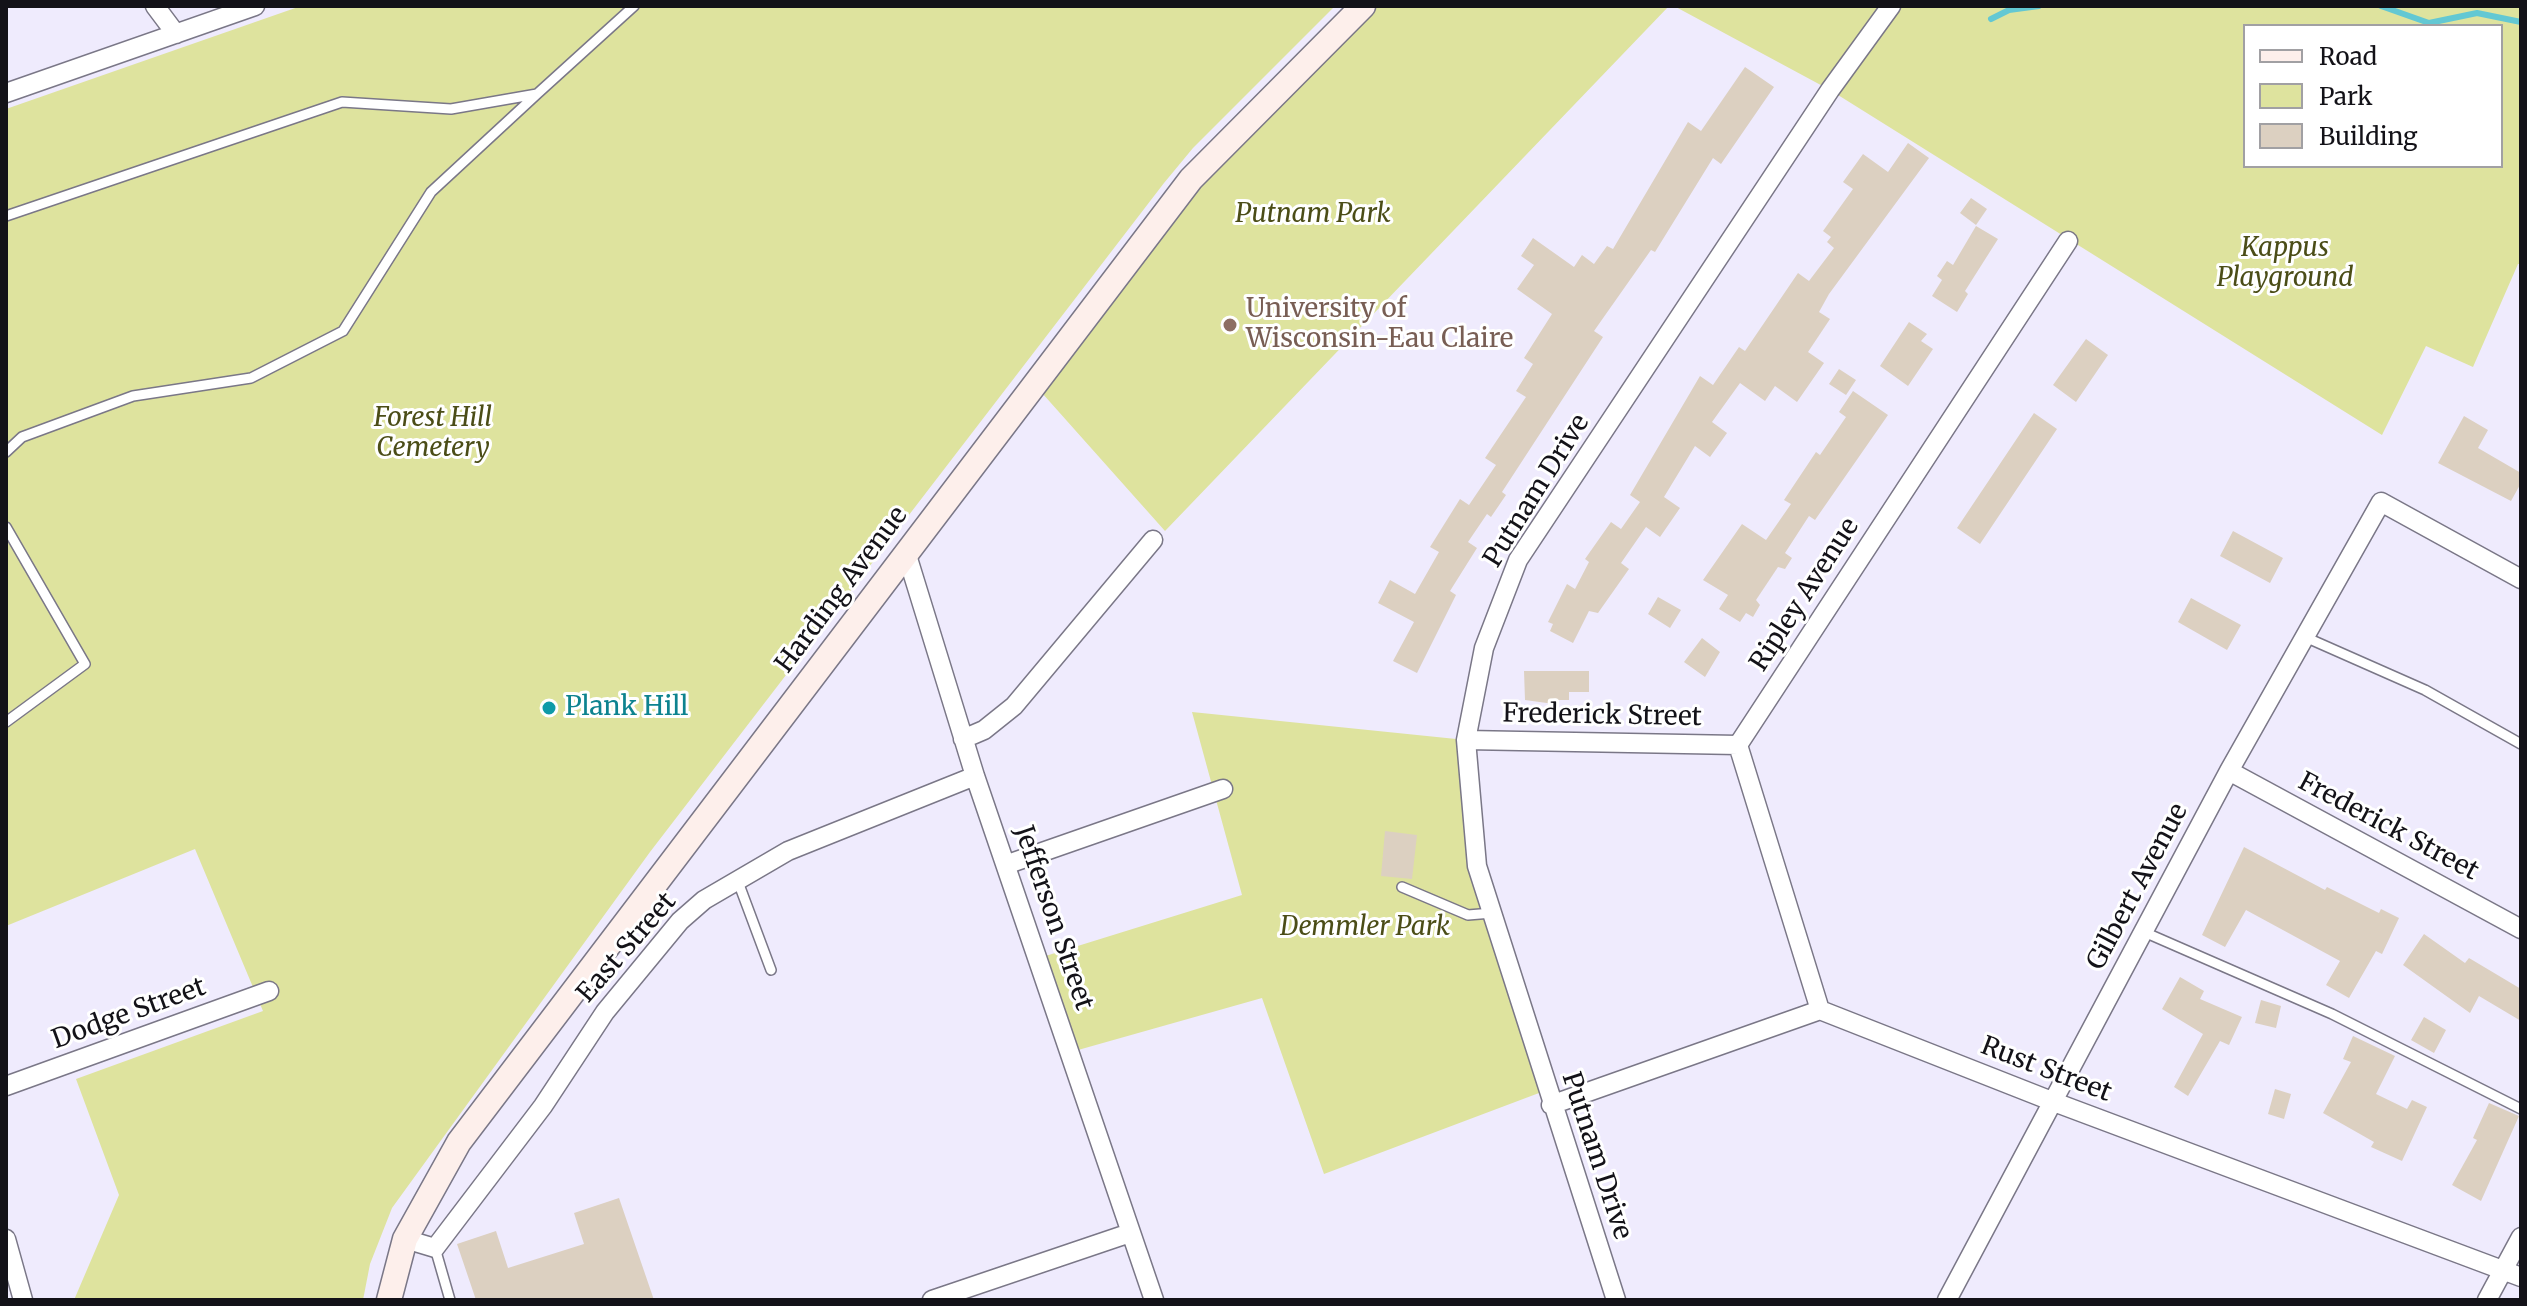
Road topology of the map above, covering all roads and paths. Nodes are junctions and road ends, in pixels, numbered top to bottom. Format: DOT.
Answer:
graph roads {
  1 [pos="155,6"];
  2 [pos="255,6"];
  3 [pos="634,6"];
  4 [pos="1363,6"];
  5 [pos="1891,6"];
  6 [pos="176,34"];
  7 [pos="6,93"];
  8 [pos="537,94"];
  9 [pos="6,216"];
  10 [pos="2068,241"];
  11 [pos="6,452"];
  12 [pos="6,527"];
  13 [pos="1153,540"];
  14 [pos="906,552"];
  15 [pos="2521,579"];
  16 [pos="2305,637"];
  17 [pos="6,722"];
  18 [pos="963,739"];
  19 [pos="1466,740"];
  20 [pos="2521,744"];
  21 [pos="1738,745"];
  22 [pos="2229,771"];
  23 [pos="975,776"];
  24 [pos="1223,789"];
  25 [pos="1008,864"];
  26 [pos="737,879"];
  27 [pos="1402,887"];
  28 [pos="1492,913"];
  29 [pos="2521,929"];
  30 [pos="2144,932"];
  31 [pos="771,970"];
  32 [pos="269,991"];
  33 [pos="1820,1010"];
  34 [pos="6,1086"];
  35 [pos="2054,1102"];
  36 [pos="1551,1105"];
  37 [pos="2521,1109"];
  38 [pos="1130,1233"];
  39 [pos="2521,1237"];
  40 [pos="405,1239"];
  41 [pos="7,1243"];
  42 [pos="435,1248"];
  43 [pos="2513,1272"];
  44 [pos="23,1300"];
  45 [pos="389,1300"];
  46 [pos="450,1300"];
  47 [pos="932,1300"];
  48 [pos="1154,1300"];
  49 [pos="1616,1300"];
  50 [pos="1947,1300"];
  51 [pos="2487,1300"];
  1 -- 6 [label="street"];
  2 -- 6 [label="street"];
  3 -- 8 [label="lane"];
  4 -- 14 [label="main road, Harding Avenue"];
  5 -- 19 [label="street, Putnam Drive"];
  6 -- 7 [label="street"];
  8 -- 9 [label="lane"];
  8 -- 11 [label="lane"];
  10 -- 21 [label="street, Ripley Avenue"];
  12 -- 17 [label="lane"];
  13 -- 18 [label="street"];
  14 -- 18 [label="street, Jefferson Street"];
  14 -- 40 [label="main road, Harding Avenue"];
  15 -- 16 [label="street, Gilbert Avenue"];
  16 -- 20 [label="lane"];
  16 -- 22 [label="street, Gilbert Avenue"];
  18 -- 23 [label="street, Jefferson Street"];
  19 -- 21 [label="street, Frederick Street"];
  19 -- 28 [label="street, Putnam Drive"];
  21 -- 33 [label="street"];
  22 -- 29 [label="street, Frederick Street"];
  22 -- 30 [label="street, Gilbert Avenue"];
  23 -- 25 [label="street, Jefferson Street"];
  23 -- 26 [label="street, East Street"];
  24 -- 25 [label="street"];
  25 -- 38 [label="street, Jefferson Street"];
  26 -- 31 [label="lane"];
  26 -- 42 [label="street, East Street"];
  27 -- 28 [label="lane"];
  28 -- 36 [label="street, Putnam Drive"];
  30 -- 35 [label="street, Gilbert Avenue"];
  30 -- 37 [label="lane"];
  32 -- 34 [label="street, Dodge Street"];
  33 -- 35 [label="street, Rust Street"];
  33 -- 36 [label="street"];
  35 -- 43 [label="street, Rust Street"];
  35 -- 50 [label="street, Gilbert Avenue"];
  36 -- 49 [label="street, Putnam Drive"];
  38 -- 47 [label="street"];
  38 -- 48 [label="street, Jefferson Street"];
  39 -- 43 [label="street"];
  40 -- 42 [label="street"];
  40 -- 45 [label="main road, Harding Avenue"];
  41 -- 44 [label="street"];
  42 -- 46 [label="lane"];
  43 -- 51 [label="street"];
}
